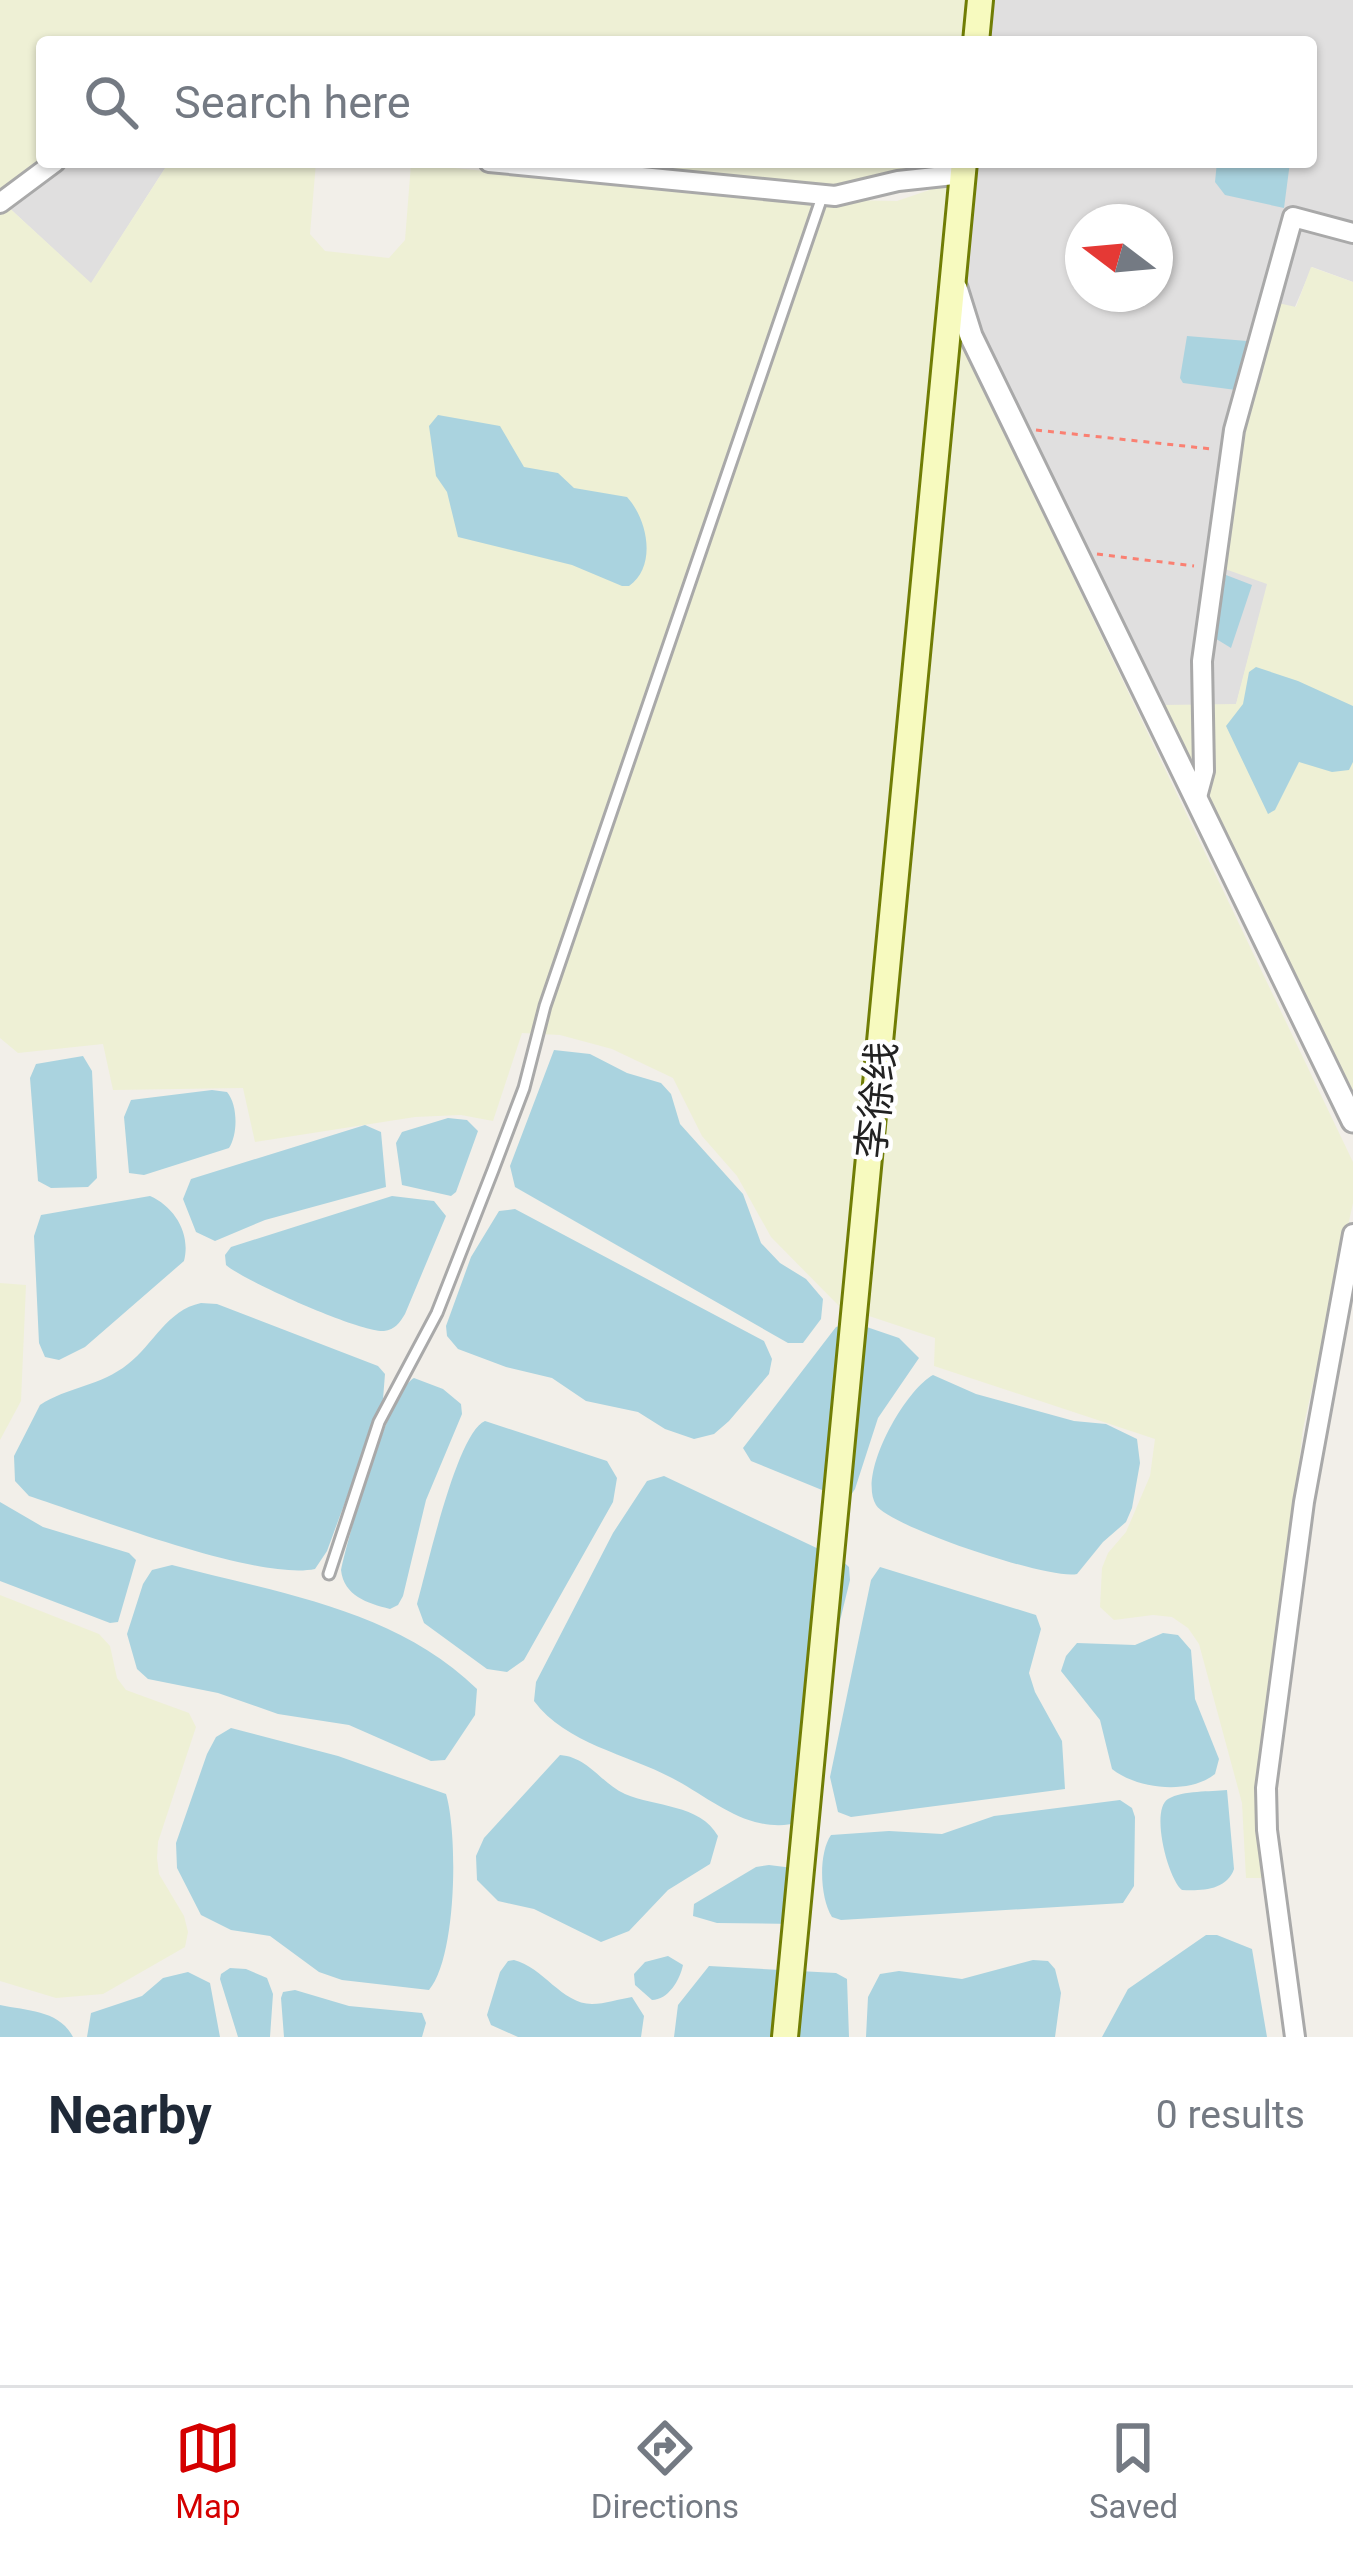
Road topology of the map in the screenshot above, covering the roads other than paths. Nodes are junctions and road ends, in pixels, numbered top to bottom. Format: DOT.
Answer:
graph roads {
  1 [pos="980,0"];
  2 [pos="977,36"];
  3 [pos="47,168"];
  4 [pos="552,168"];
  5 [pos="963,168"];
  6 [pos="823,194"];
  7 [pos="0,203"];
  8 [pos="1353,233"];
  9 [pos="955,280"];
  10 [pos="1197,796"];
  11 [pos="1353,1121"];
  12 [pos="1353,1234"];
  13 [pos="328,1574"];
  14 [pos="785,2037"];
  15 [pos="1295,2037"];
  1 -- 2 [label="main road"];
  3 -- 7 [label="street"];
  4 -- 6 [label="street"];
  5 -- 6 [label="street"];
  5 -- 9 [label="main road, 李徐线"];
  6 -- 13 [label="lane"];
  8 -- 10 [label="street"];
  9 -- 10 [label="street"];
  9 -- 14 [label="main road, 李徐线"];
  10 -- 11 [label="street"];
  12 -- 15 [label="street"];
}
